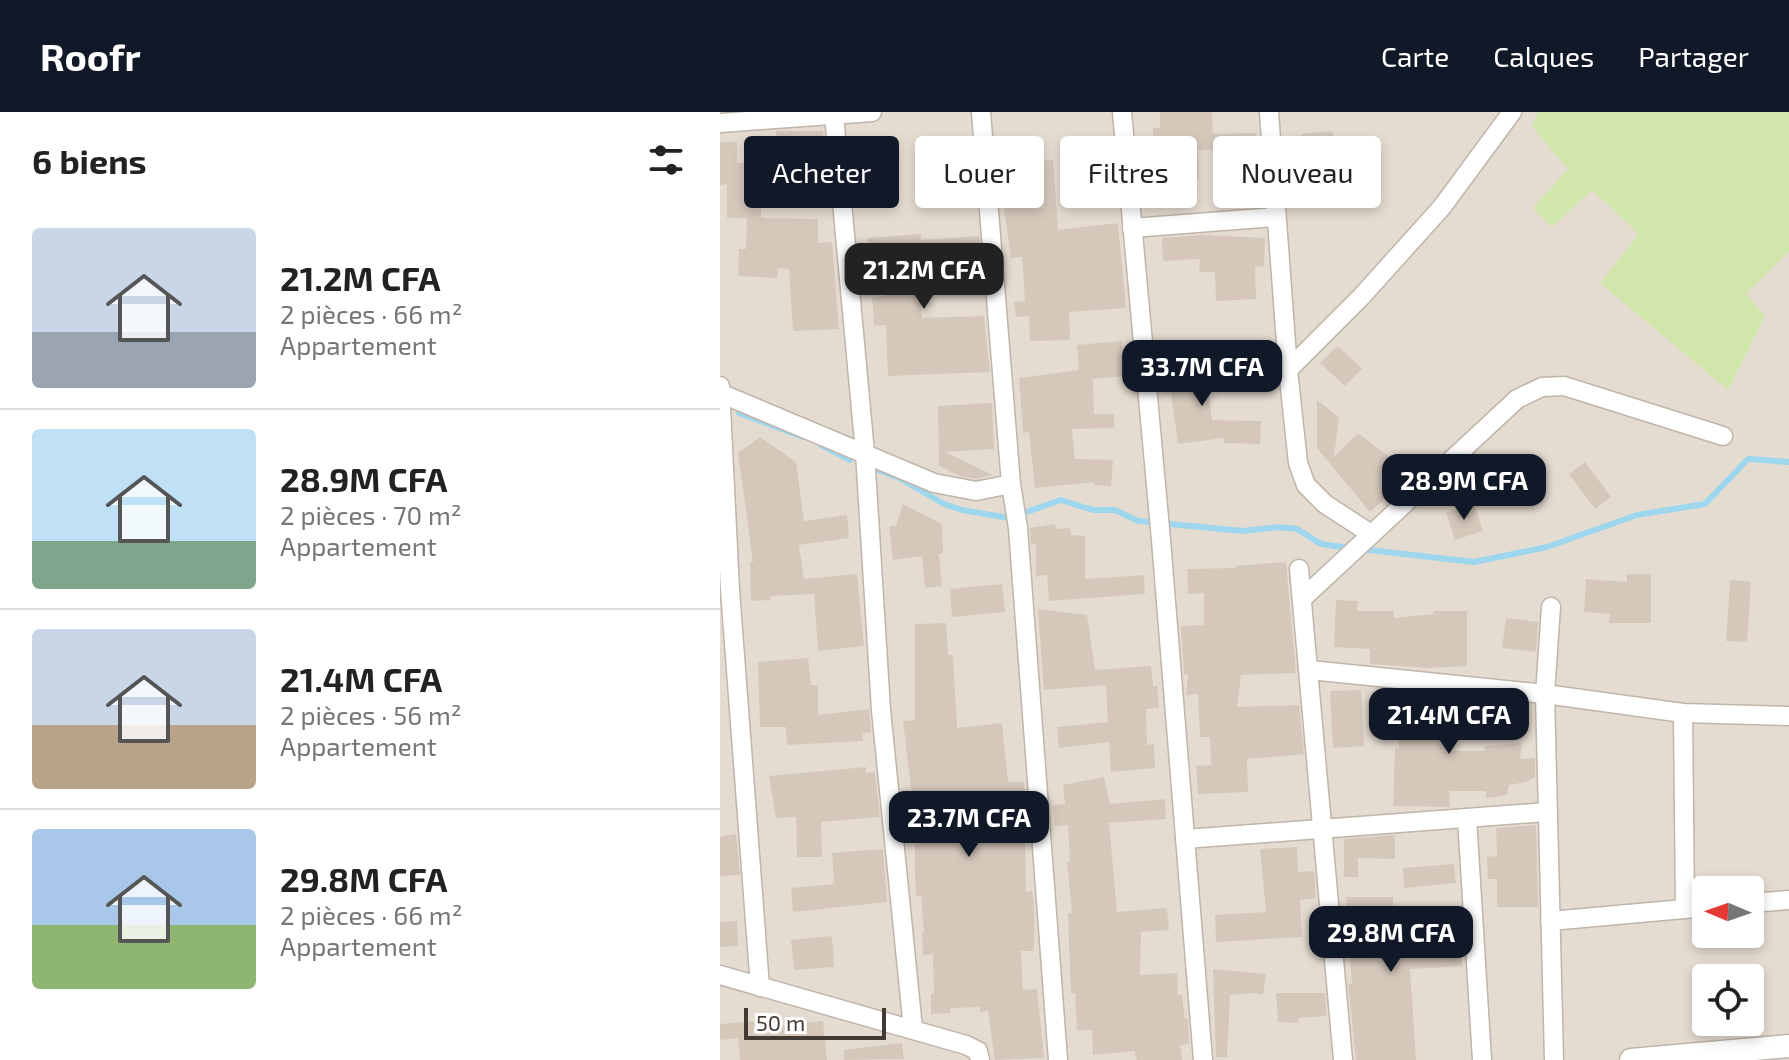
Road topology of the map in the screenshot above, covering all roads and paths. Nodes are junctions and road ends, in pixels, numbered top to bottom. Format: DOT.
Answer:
graph roads {
  1 [pos="872,112"];
  2 [pos="981,112"];
  3 [pos="1122,112"];
  4 [pos="1269,112"];
  5 [pos="1512,112"];
  6 [pos="834,115"];
  7 [pos="720,123"];
  8 [pos="1276,217"];
  9 [pos="1132,228"];
  10 [pos="1288,370"];
  11 [pos="720,386"];
  12 [pos="720,393"];
  13 [pos="1723,436"];
  14 [pos="865,453"];
  15 [pos="1013,493"];
  16 [pos="1365,539"];
  17 [pos="1299,569"];
  18 [pos="725,590"];
  19 [pos="1303,598"];
  20 [pos="1551,607"];
  21 [pos="1310,670"];
  22 [pos="1545,694"];
  23 [pos="1683,713"];
  24 [pos="1789,716"];
  25 [pos="1547,812"];
  26 [pos="1467,818"];
  27 [pos="1323,829"];
  28 [pos="1185,839"];
  29 [pos="1789,900"];
  30 [pos="1764,902"];
  31 [pos="1692,908"];
  32 [pos="1685,909"];
  33 [pos="1550,921"];
  34 [pos="720,975"];
  35 [pos="760,987"];
  36 [pos="913,1029"];
  37 [pos="1789,1046"];
  38 [pos="980,1060"];
  39 [pos="1058,1060"];
  40 [pos="1203,1060"];
  41 [pos="1343,1060"];
  42 [pos="1482,1060"];
  43 [pos="1554,1060"];
  44 [pos="1631,1060"];
  1 -- 6 [label="street"];
  2 -- 15 [label="street"];
  3 -- 9 [label="street"];
  4 -- 8 [label="street"];
  5 -- 10 [label="street"];
  6 -- 7 [label="street"];
  6 -- 14 [label="street"];
  8 -- 9 [label="street"];
  8 -- 10 [label="street"];
  9 -- 28 [label="street"];
  10 -- 16 [label="street"];
  11 -- 12 [label="street"];
  12 -- 14 [label="street"];
  12 -- 18 [label="street"];
  13 -- 16 [label="street"];
  14 -- 15 [label="street"];
  14 -- 36 [label="street"];
  15 -- 39 [label="street"];
  16 -- 19 [label="street"];
  17 -- 19 [label="street"];
  18 -- 35 [label="street"];
  19 -- 21 [label="street"];
  20 -- 22 [label="street"];
  21 -- 22 [label="street"];
  21 -- 27 [label="street"];
  22 -- 23 [label="street"];
  22 -- 25 [label="street"];
  23 -- 24 [label="street"];
  23 -- 32 [label="street"];
  25 -- 26 [label="street"];
  25 -- 33 [label="street"];
  26 -- 27 [label="street"];
  26 -- 42 [label="street"];
  27 -- 28 [label="street"];
  27 -- 41 [label="street"];
  28 -- 40 [label="street"];
  29 -- 30 [label="street"];
  31 -- 32 [label="street"];
  32 -- 33 [label="street"];
  33 -- 43 [label="street"];
  34 -- 35 [label="street"];
  35 -- 36 [label="street"];
  36 -- 38 [label="street"];
  37 -- 44 [label="street"];
}
